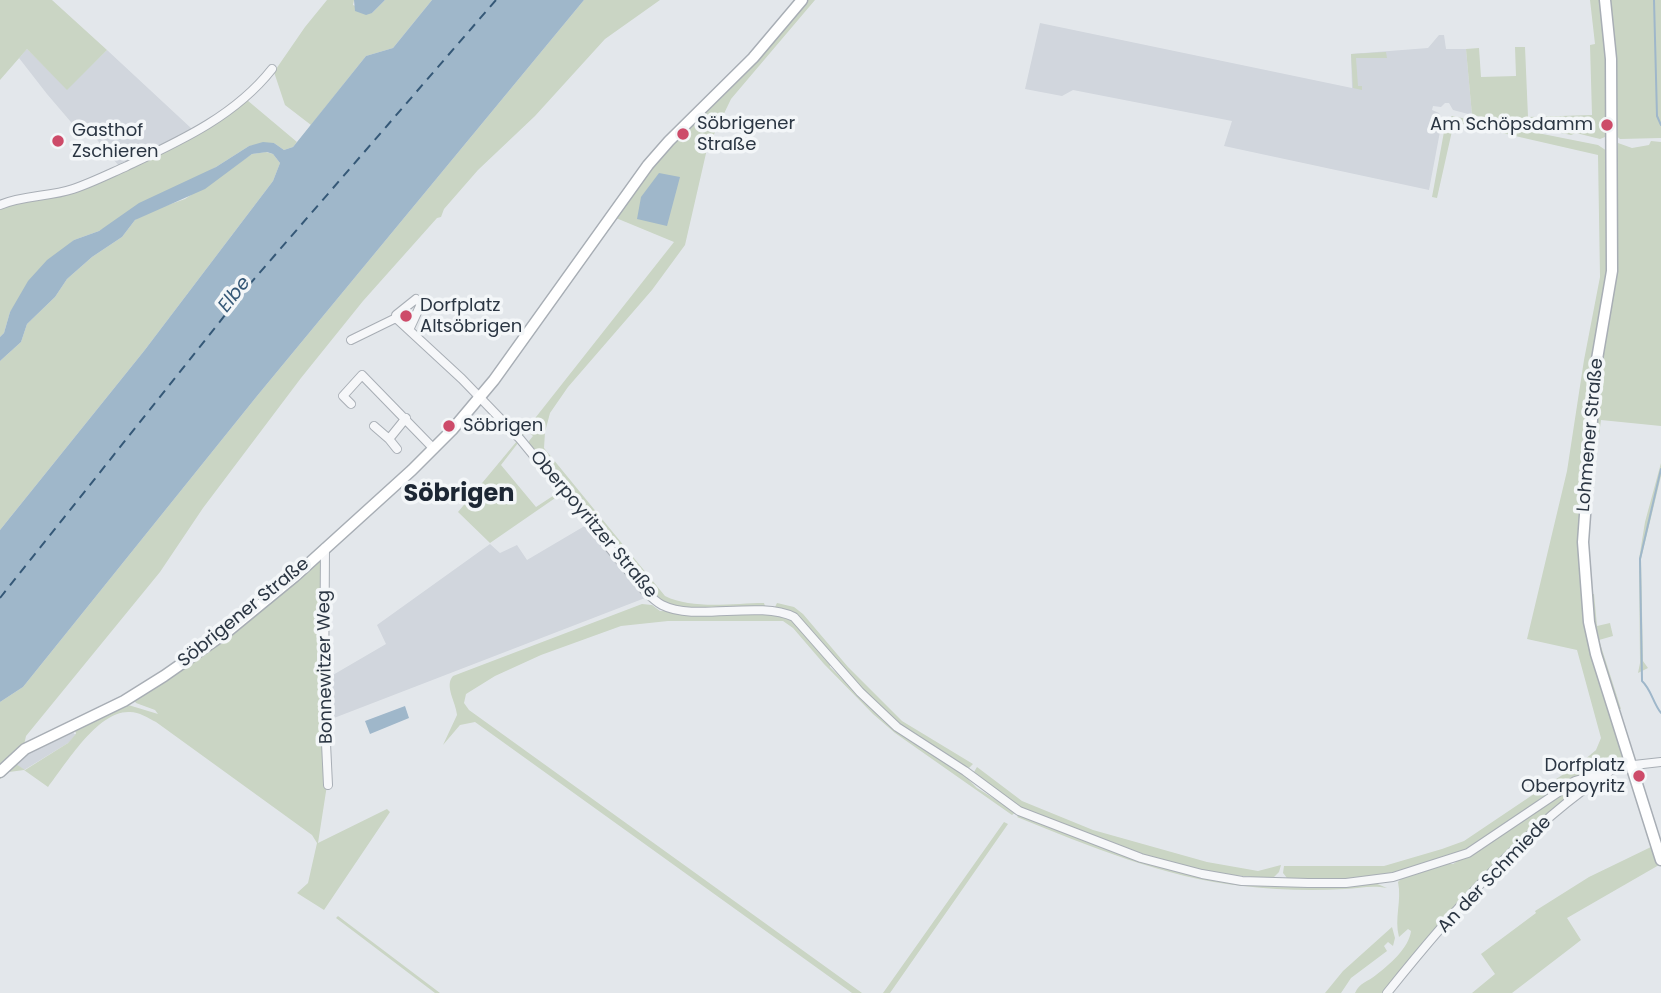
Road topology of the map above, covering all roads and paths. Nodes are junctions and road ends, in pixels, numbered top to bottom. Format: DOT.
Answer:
graph roads {
  1 [pos="802,0"];
  2 [pos="1605,0"];
  3 [pos="272,69"];
  4 [pos="1,201"];
  5 [pos="396,318"];
  6 [pos="409,330"];
  7 [pos="351,340"];
  8 [pos="478,397"];
  9 [pos="351,404"];
  10 [pos="406,418"];
  11 [pos="374,426"];
  12 [pos="388,439"];
  13 [pos="397,449"];
  14 [pos="434,449"];
  15 [pos="325,548"];
  16 [pos="1661,762"];
  17 [pos="1632,765"];
  18 [pos="1614,769"];
  19 [pos="0,772"];
  20 [pos="328,785"];
  21 [pos="1661,860"];
  22 [pos="1387,993"];
  1 -- 8 [label="street, Söbrigener Straße"];
  2 -- 17 [label="street, Lohmener Straße"];
  3 -- 4 [label="street"];
  5 -- 6 [label="street, Oberpoyritzer Straße"];
  5 -- 6 [label="street"];
  5 -- 7 [label="street"];
  6 -- 8 [label="street, Oberpoyritzer Straße"];
  8 -- 14 [label="street, Söbrigener Straße"];
  8 -- 18 [label="street, Oberpoyritzer Straße"];
  9 -- 10 [label="street"];
  10 -- 12 [label="street"];
  10 -- 14 [label="street"];
  11 -- 12 [label="street"];
  12 -- 13 [label="street"];
  14 -- 15 [label="street, Söbrigener Straße"];
  15 -- 19 [label="street, Söbrigener Straße"];
  15 -- 20 [label="street, Bonnewitzer Weg"];
  16 -- 17 [label="street, Oberpoyritzer Straße"];
  17 -- 18 [label="street, Oberpoyritzer Straße"];
  17 -- 21 [label="street, Lohmener Straße"];
  18 -- 22 [label="street, An der Schmiede"];
}
